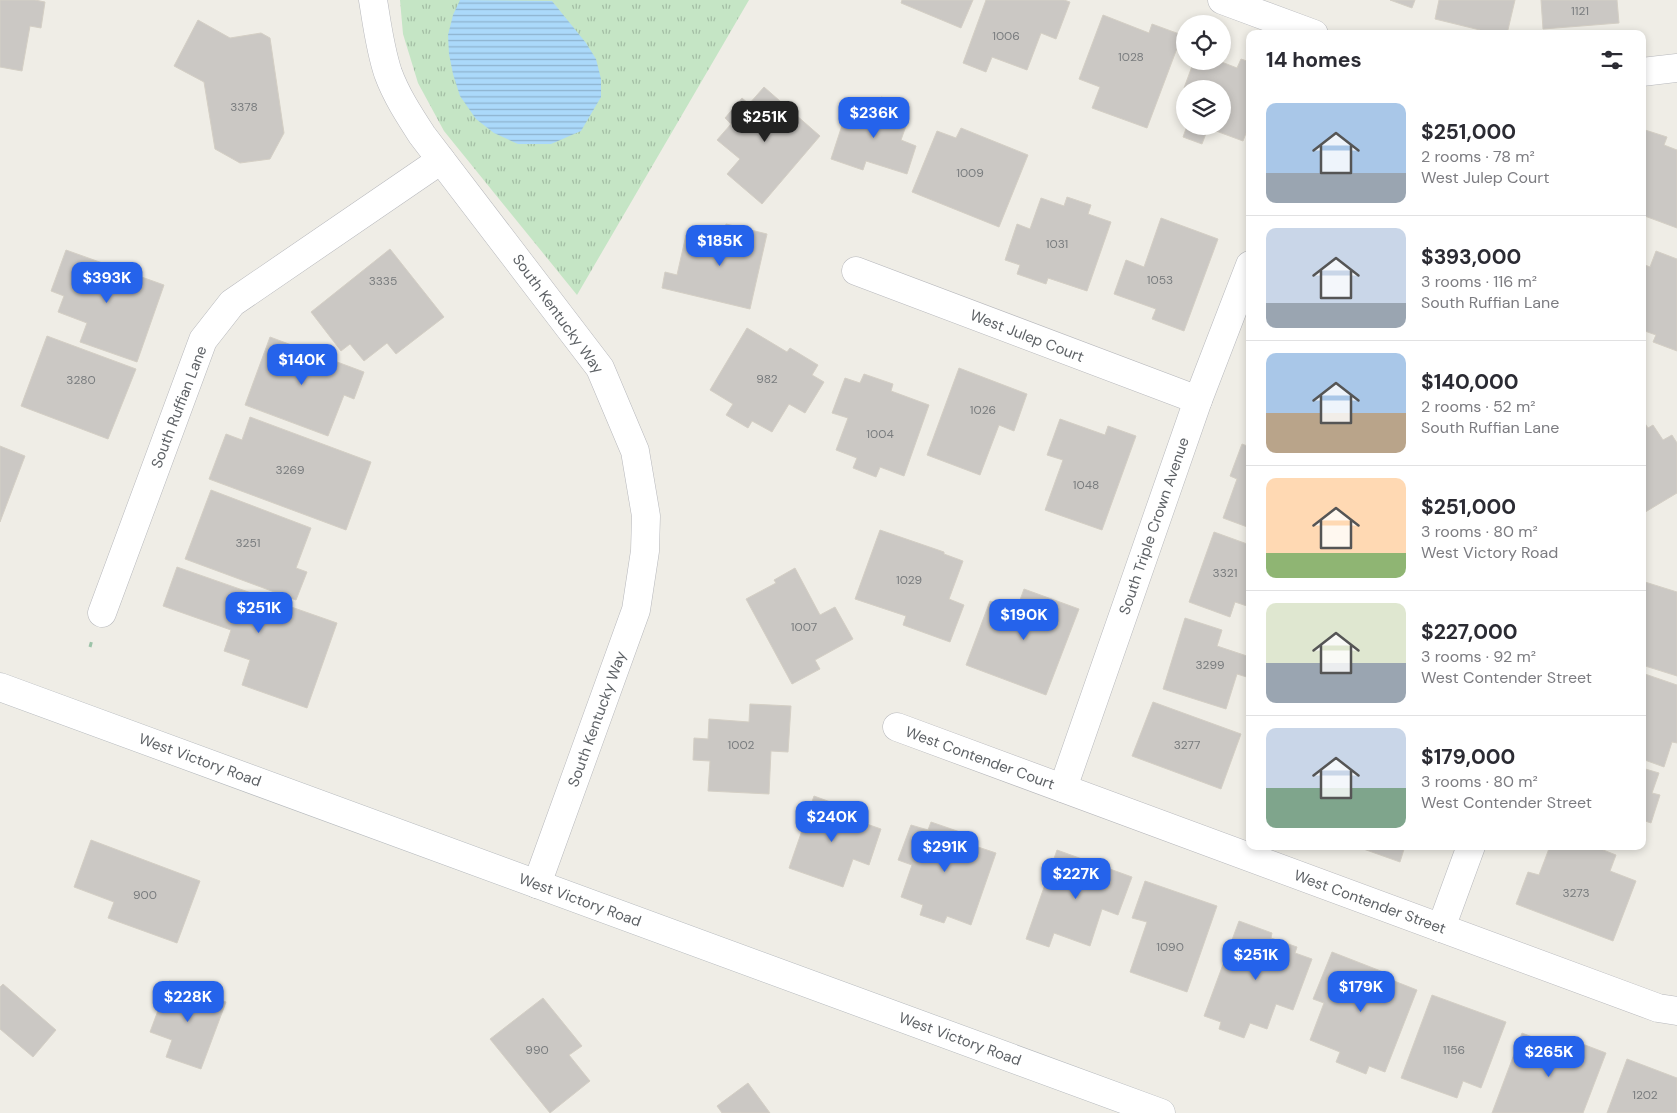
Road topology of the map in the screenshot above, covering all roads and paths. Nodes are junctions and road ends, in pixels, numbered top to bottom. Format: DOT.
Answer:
graph roads {
  1 [pos="373,0"];
  2 [pos="1222,0"];
  3 [pos="1303,30"];
  4 [pos="1677,68"];
  5 [pos="1646,72"];
  6 [pos="441,160"];
  7 [pos="856,271"];
  8 [pos="1246,275"];
  9 [pos="1198,400"];
  10 [pos="102,614"];
  11 [pos="0,687"];
  12 [pos="897,727"];
  13 [pos="1063,788"];
  14 [pos="1470,850"];
  15 [pos="537,884"];
  16 [pos="1441,928"];
  17 [pos="1677,1011"];
  18 [pos="1160,1113"];
  1 -- 6 [label="street, South Kentucky Way"];
  2 -- 3 [label="street"];
  4 -- 5 [label="street"];
  6 -- 10 [label="street, South Ruffian Lane"];
  6 -- 15 [label="street, South Kentucky Way"];
  7 -- 9 [label="street, West Julep Court"];
  8 -- 9 [label="street, South Triple Crown Avenue"];
  9 -- 13 [label="street, South Triple Crown Avenue"];
  11 -- 15 [label="street, West Victory Road"];
  12 -- 13 [label="street, West Contender Court"];
  13 -- 16 [label="street, West Contender Street"];
  14 -- 16 [label="street"];
  15 -- 18 [label="street, West Victory Road"];
  16 -- 17 [label="street, West Contender Street"];
}
